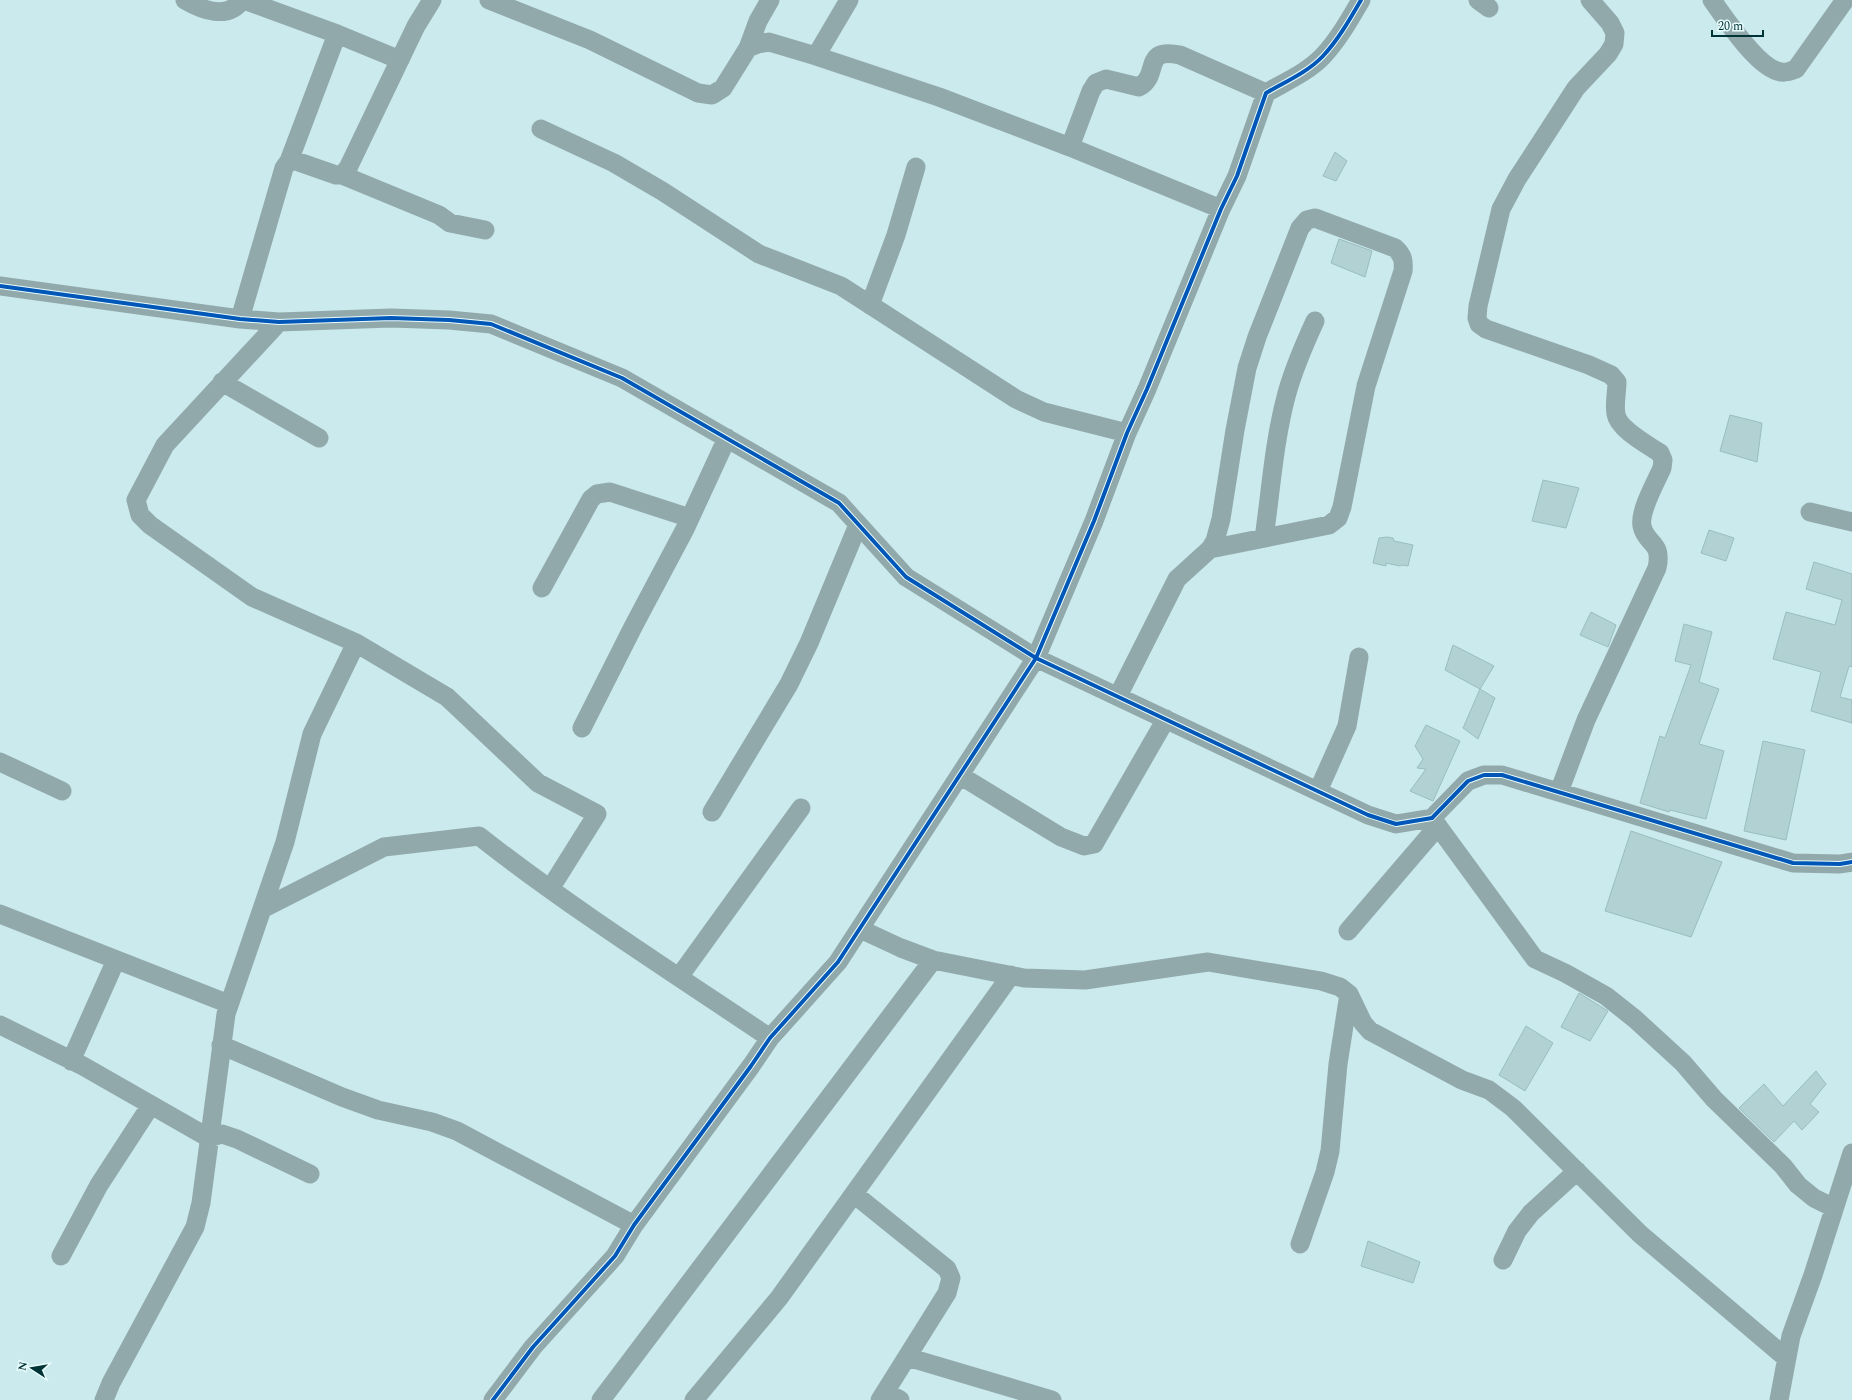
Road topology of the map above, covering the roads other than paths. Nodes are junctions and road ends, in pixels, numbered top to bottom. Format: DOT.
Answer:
graph roads {
  1 [pos="185,0"];
  2 [pos="243,0"];
  3 [pos="432,0"];
  4 [pos="489,0"];
  5 [pos="770,0"];
  6 [pos="849,0"];
  7 [pos="1361,0"];
  8 [pos="1590,0"];
  9 [pos="1712,0"];
  10 [pos="1845,0"];
  11 [pos="337,34"];
  12 [pos="748,48"];
  13 [pos="816,56"];
  14 [pos="400,60"];
  15 [pos="1266,93"];
  16 [pos="541,129"];
  17 [pos="1070,147"];
  18 [pos="289,161"];
  19 [pos="916,167"];
  20 [pos="342,175"];
  21 [pos="1221,209"];
  22 [pos="485,230"];
  23 [pos="0,286"];
  24 [pos="870,305"];
  25 [pos="240,319"];
  26 [pos="1314,321"];
  27 [pos="279,322"];
  28 [pos="222,382"];
  29 [pos="1127,433"];
  30 [pos="319,438"];
  31 [pos="727,438"];
  32 [pos="1810,512"];
  33 [pos="690,518"];
  34 [pos="1852,522"];
  35 [pos="858,524"];
  36 [pos="1264,538"];
  37 [pos="1210,549"];
  38 [pos="542,588"];
  39 [pos="356,643"];
  40 [pos="1359,657"];
  41 [pos="1036,658"];
  42 [pos="1118,696"];
  43 [pos="1166,719"];
  44 [pos="582,728"];
  45 [pos="0,762"];
  46 [pos="961,776"];
  47 [pos="1318,790"];
  48 [pos="62,791"];
  49 [pos="1559,792"];
  50 [pos="802,808"];
  51 [pos="712,812"];
  52 [pos="1435,822"];
  53 [pos="1852,862"];
  54 [pos="550,889"];
  55 [pos="262,909"];
  56 [pos="0,914"];
  57 [pos="860,929"];
  58 [pos="1348,931"];
  59 [pos="116,960"];
  60 [pos="933,960"];
  61 [pos="1011,975"];
  62 [pos="679,977"];
  63 [pos="1349,994"];
  64 [pos="229,1004"];
  65 [pos="0,1025"];
  66 [pos="770,1038"];
  67 [pos="221,1045"];
  68 [pos="71,1061"];
  69 [pos="152,1106"];
  70 [pos="209,1138"];
  71 [pos="1850,1166"];
  72 [pos="1576,1171"];
  73 [pos="310,1174"];
  74 [pos="854,1194"];
  75 [pos="1834,1208"];
  76 [pos="634,1225"];
  77 [pos="1300,1244"];
  78 [pos="61,1256"];
  79 [pos="1503,1260"];
  80 [pos="907,1357"];
  81 [pos="1785,1357"];
  82 [pos="888,1397"];
  83 [pos="104,1400"];
  84 [pos="493,1400"];
  85 [pos="601,1400"];
  86 [pos="694,1400"];
  87 [pos="1052,1400"];
  88 [pos="1779,1400"];
  1 -- 2 [label="street"];
  2 -- 11 [label="street"];
  3 -- 14 [label="street"];
  4 -- 12 [label="street"];
  5 -- 12 [label="street"];
  6 -- 13 [label="street"];
  7 -- 15 [label="street"];
  8 -- 49 [label="street"];
  9 -- 10 [label="street"];
  11 -- 14 [label="street"];
  11 -- 18 [label="street"];
  12 -- 13 [label="street"];
  13 -- 17 [label="street"];
  14 -- 20 [label="street"];
  15 -- 17 [label="street"];
  15 -- 21 [label="street"];
  16 -- 24 [label="street"];
  17 -- 21 [label="street"];
  18 -- 20 [label="street"];
  18 -- 25 [label="street"];
  19 -- 24 [label="street"];
  20 -- 22 [label="street"];
  21 -- 29 [label="street"];
  23 -- 25 [label="street"];
  24 -- 29 [label="street"];
  25 -- 27 [label="street"];
  26 -- 36 [label="street"];
  27 -- 28 [label="street"];
  27 -- 31 [label="street"];
  28 -- 30 [label="street"];
  28 -- 39 [label="street"];
  29 -- 41 [label="street"];
  31 -- 33 [label="street"];
  31 -- 35 [label="street"];
  32 -- 34 [label="street"];
  33 -- 38 [label="street"];
  33 -- 44 [label="street"];
  35 -- 41 [label="street"];
  35 -- 51 [label="street"];
  36 -- 37 [label="street"];
  36 -- 37 [label="street"];
  37 -- 42 [label="street"];
  39 -- 54 [label="street"];
  39 -- 55 [label="street"];
  40 -- 47 [label="street"];
  41 -- 42 [label="street"];
  41 -- 46 [label="street"];
  42 -- 43 [label="street"];
  43 -- 46 [label="street"];
  43 -- 47 [label="street"];
  45 -- 48 [label="street"];
  46 -- 57 [label="street"];
  47 -- 52 [label="street"];
  49 -- 52 [label="street"];
  49 -- 53 [label="street"];
  50 -- 62 [label="street"];
  52 -- 58 [label="street"];
  52 -- 75 [label="street"];
  54 -- 55 [label="street"];
  54 -- 62 [label="street"];
  55 -- 64 [label="street"];
  56 -- 59 [label="street"];
  57 -- 60 [label="street"];
  57 -- 66 [label="street"];
  59 -- 64 [label="street"];
  59 -- 68 [label="street"];
  60 -- 61 [label="street"];
  60 -- 85 [label="street"];
  61 -- 63 [label="street"];
  61 -- 74 [label="street"];
  62 -- 66 [label="street"];
  63 -- 72 [label="street"];
  63 -- 77 [label="street"];
  64 -- 67 [label="street"];
  65 -- 68 [label="street"];
  66 -- 76 [label="street"];
  67 -- 70 [label="street"];
  67 -- 76 [label="street"];
  68 -- 69 [label="street"];
  69 -- 70 [label="street"];
  69 -- 78 [label="street"];
  70 -- 73 [label="street"];
  70 -- 83 [label="street"];
  71 -- 75 [label="street"];
  72 -- 79 [label="street"];
  72 -- 81 [label="street"];
  74 -- 80 [label="street"];
  74 -- 86 [label="street"];
  75 -- 81 [label="street"];
  76 -- 84 [label="street"];
  80 -- 82 [label="street"];
  80 -- 87 [label="street"];
  81 -- 88 [label="street"];
}
